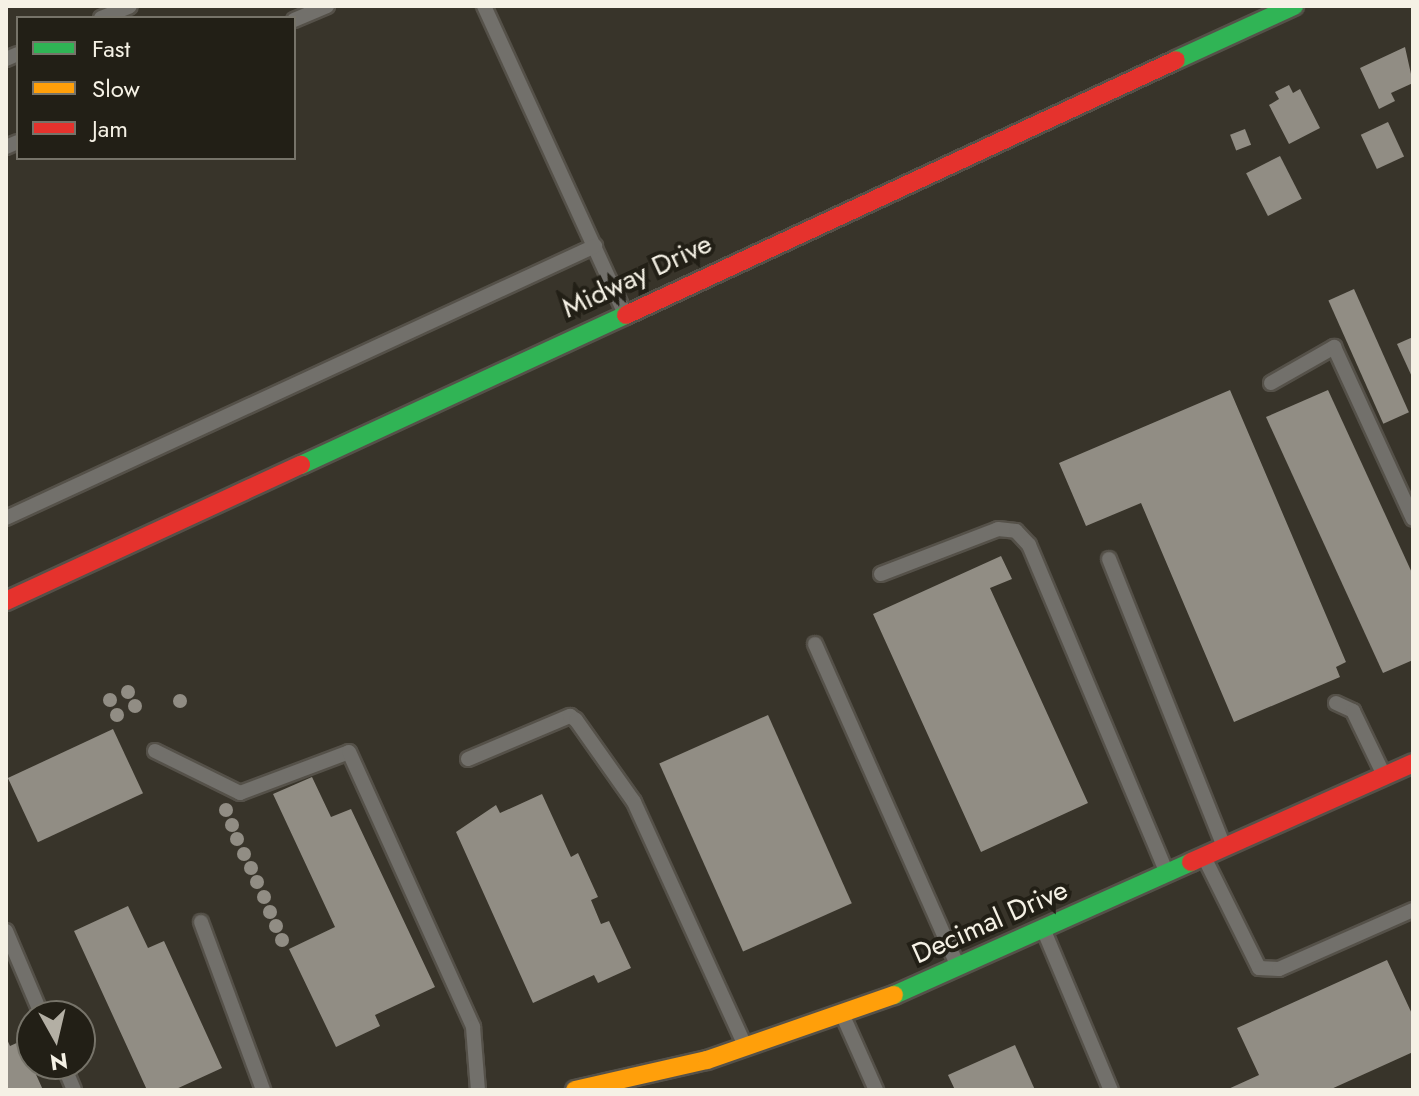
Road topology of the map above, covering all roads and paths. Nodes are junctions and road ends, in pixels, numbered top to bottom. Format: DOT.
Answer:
graph roads {
  1 [pos="130,6"];
  2 [pos="327,6"];
  3 [pos="484,6"];
  4 [pos="1294,6"];
  5 [pos="106,16"];
  6 [pos="296,19"];
  7 [pos="595,246"];
  8 [pos="624,312"];
  9 [pos="1271,383"];
  10 [pos="6,518"];
  11 [pos="1413,519"];
  12 [pos="1109,559"];
  13 [pos="881,574"];
  14 [pos="6,601"];
  15 [pos="815,644"];
  16 [pos="1336,703"];
  17 [pos="155,751"];
  18 [pos="468,759"];
  19 [pos="1413,763"];
  20 [pos="1384,776"];
  21 [pos="1224,847"];
  22 [pos="1204,857"];
  23 [pos="1168,873"];
  24 [pos="1413,910"];
  25 [pos="201,922"];
  26 [pos="1044,930"];
  27 [pos="6,931"];
  28 [pos="959,968"];
  29 [pos="35,1000"];
  30 [pos="842,1016"];
  31 [pos="746,1048"];
  32 [pos="263,1090"];
  33 [pos="478,1090"];
  34 [pos="575,1090"];
  35 [pos="876,1090"];
  36 [pos="1111,1090"];
  1 -- 5 [label="lane"];
  2 -- 6 [label="lane"];
  3 -- 7 [label="lane"];
  4 -- 8 [label="street, Midway Drive"];
  7 -- 8 [label="lane"];
  7 -- 10 [label="lane"];
  8 -- 14 [label="street, Midway Drive"];
  9 -- 11 [label="lane"];
  12 -- 21 [label="lane"];
  13 -- 23 [label="lane"];
  15 -- 28 [label="lane"];
  16 -- 20 [label="lane"];
  17 -- 33 [label="lane"];
  18 -- 31 [label="lane"];
  19 -- 20 [label="street, Decimal Drive"];
  20 -- 21 [label="street, Decimal Drive"];
  21 -- 22 [label="street, Decimal Drive"];
  22 -- 23 [label="street, Decimal Drive"];
  22 -- 24 [label="lane"];
  23 -- 26 [label="street, Decimal Drive"];
  25 -- 32 [label="lane"];
  26 -- 28 [label="street, Decimal Drive"];
  26 -- 36 [label="lane"];
  27 -- 29 [label="lane"];
  28 -- 30 [label="street, Decimal Drive"];
  30 -- 31 [label="street, Decimal Drive"];
  30 -- 35 [label="lane"];
  31 -- 34 [label="street, Decimal Drive"];
}
